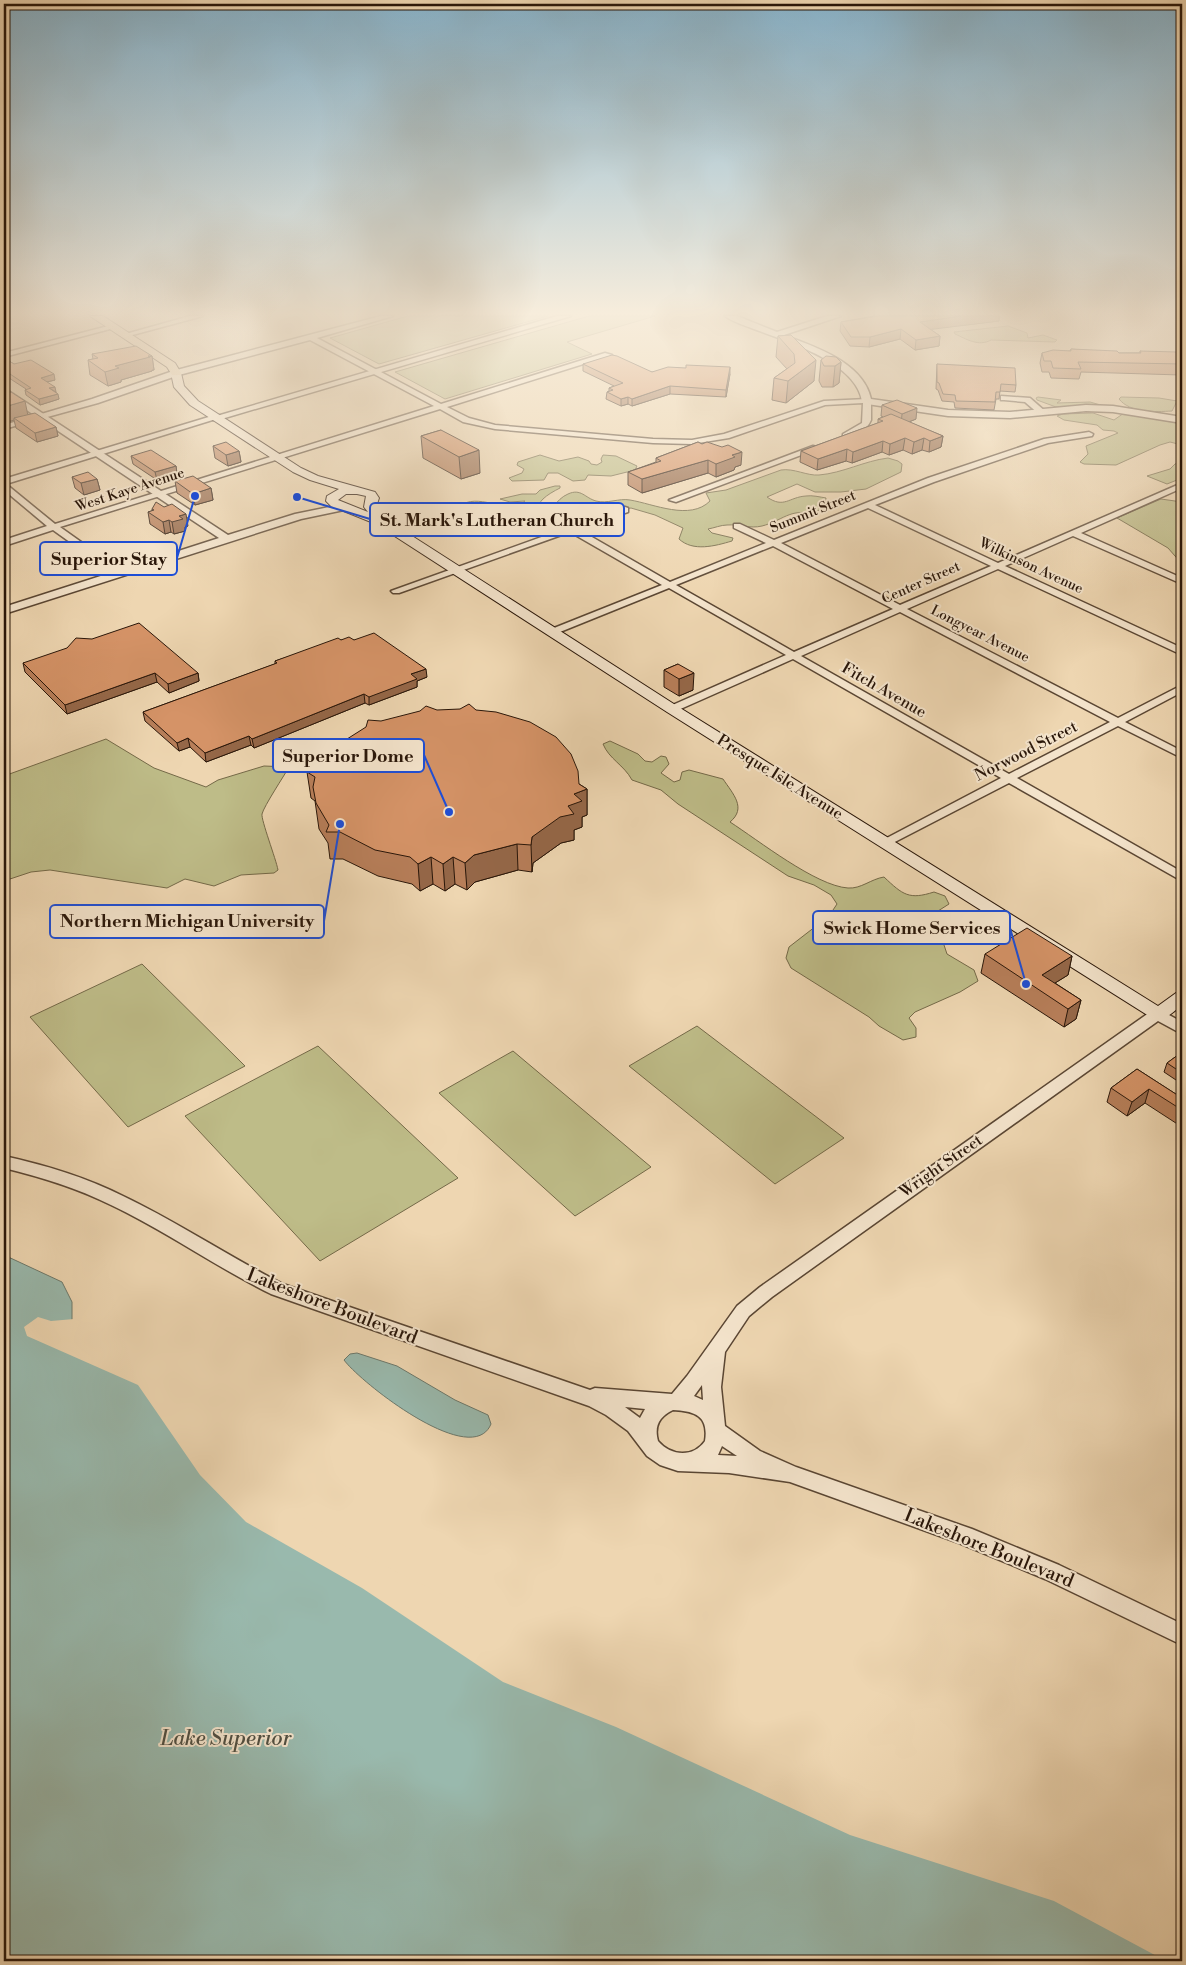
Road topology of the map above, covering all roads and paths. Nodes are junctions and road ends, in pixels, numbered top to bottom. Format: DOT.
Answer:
graph roads {
  1 [pos="29,408"];
  2 [pos="71,408"];
  3 [pos="201,408"];
  4 [pos="250,408"];
  5 [pos="435,408"];
  6 [pos="443,408"];
  7 [pos="810,408"];
  8 [pos="868,408"];
  9 [pos="912,408"];
  10 [pos="1036,408"];
  11 [pos="1042,412"];
  12 [pos="42,416"];
  13 [pos="215,418"];
  14 [pos="1182,420"];
  15 [pos="4,427"];
  16 [pos="1089,434"];
  17 [pos="839,439"];
  18 [pos="821,446"];
  19 [pos="96,453"];
  20 [pos="277,457"];
  21 [pos="314,478"];
  22 [pos="4,482"];
  23 [pos="1182,485"];
  24 [pos="4,486"];
  25 [pos="362,490"];
  26 [pos="157,494"];
  27 [pos="332,498"];
  28 [pos="372,500"];
  29 [pos="673,500"];
  30 [pos="868,504"];
  31 [pos="345,507"];
  32 [pos="625,510"];
  33 [pos="298,516"];
  34 [pos="380,521"];
  35 [pos="737,526"];
  36 [pos="54,527"];
  37 [pos="571,529"];
  38 [pos="1072,532"];
  39 [pos="226,539"];
  40 [pos="4,543"];
  41 [pos="773,543"];
  42 [pos="997,565"];
  43 [pos="456,570"];
  44 [pos="119,573"];
  45 [pos="1182,581"];
  46 [pos="668,585"];
  47 [pos="396,591"];
  48 [pos="899,608"];
  49 [pos="4,611"];
  50 [pos="552,632"];
  51 [pos="1182,652"];
  52 [pos="792,655"];
  53 [pos="1182,688"];
  54 [pos="672,709"];
  55 [pos="1119,722"];
  56 [pos="1182,755"];
  57 [pos="1008,778"];
  58 [pos="885,843"];
  59 [pos="1182,877"];
  60 [pos="1182,997"];
  61 [pos="1158,1014"];
  62 [pos="1182,1029"];
  63 [pos="4,1162"];
  64 [pos="716,1352"];
  65 [pos="586,1396"];
  66 [pos="674,1402"];
  67 [pos="716,1428"];
  68 [pos="650,1445"];
  69 [pos="690,1462"];
  70 [pos="790,1473"];
  71 [pos="1182,1635"];
  1 -- 12 [label="street"];
  2 -- 12 [label="street"];
  3 -- 13 [label="main road, Presque Isle Avenue"];
  4 -- 13 [label="street"];
  5 -- 20 [label="street, West Kaye Avenue"];
  6 -- 7 [label="street"];
  8 -- 17 [label="street"];
  9 -- 11 [label="street"];
  10 -- 11 [label="street"];
  11 -- 14 [label="street"];
  12 -- 15 [label="street"];
  12 -- 19 [label="street"];
  13 -- 19 [label="street"];
  13 -- 20 [label="main road, Presque Isle Avenue"];
  16 -- 30 [label="street, Summit Street"];
  18 -- 29 [label="street"];
  19 -- 22 [label="street"];
  19 -- 26 [label="street"];
  20 -- 21 [label="main road, Presque Isle Avenue"];
  20 -- 26 [label="street, West Kaye Avenue"];
  21 -- 25 [label="main road, Presque Isle Avenue"];
  21 -- 27 [label="main road, Presque Isle Avenue"];
  23 -- 38 [label="street, Center Street"];
  24 -- 36 [label="street"];
  25 -- 27 [label="main road"];
  25 -- 28 [label="main road"];
  26 -- 36 [label="street, West Kaye Avenue"];
  26 -- 39 [label="street"];
  27 -- 31 [label="main road, Presque Isle Avenue"];
  27 -- 33 [label="street"];
  28 -- 31 [label="main road"];
  28 -- 34 [label="main road"];
  30 -- 41 [label="street, Summit Street"];
  30 -- 42 [label="street, Wilkinson Avenue"];
  31 -- 33 [label="street"];
  31 -- 34 [label="main road, Presque Isle Avenue"];
  32 -- 37 [label="street"];
  33 -- 39 [label="street"];
  34 -- 43 [label="main road, Presque Isle Avenue"];
  35 -- 41 [label="street, Longyear Avenue"];
  36 -- 40 [label="street, West Kaye Avenue"];
  36 -- 44 [label="street"];
  37 -- 43 [label="street"];
  37 -- 46 [label="street, Fitch Avenue"];
  38 -- 42 [label="street, Center Street"];
  38 -- 45 [label="street"];
  39 -- 44 [label="street"];
  41 -- 46 [label="street, Summit Street"];
  41 -- 48 [label="street, Longyear Avenue"];
  42 -- 48 [label="street, Center Street"];
  42 -- 51 [label="street, Wilkinson Avenue"];
  43 -- 47 [label="street"];
  43 -- 50 [label="main road, Presque Isle Avenue"];
  44 -- 49 [label="street"];
  46 -- 50 [label="street, Summit Street"];
  46 -- 52 [label="street, Fitch Avenue"];
  48 -- 52 [label="street, Center Street"];
  48 -- 55 [label="street, Longyear Avenue"];
  50 -- 54 [label="main road, Presque Isle Avenue"];
  52 -- 54 [label="street, Center Street"];
  52 -- 57 [label="street, Fitch Avenue"];
  53 -- 55 [label="street, Norwood Street"];
  54 -- 58 [label="main road, Presque Isle Avenue"];
  55 -- 56 [label="street, Longyear Avenue"];
  55 -- 57 [label="street, Norwood Street"];
  57 -- 58 [label="street, Norwood Street"];
  57 -- 59 [label="street, Fitch Avenue"];
  58 -- 61 [label="main road, Presque Isle Avenue"];
  60 -- 61 [label="main road, Wright Street"];
  61 -- 62 [label="street, Presque Isle Avenue"];
  61 -- 64 [label="street, Wright Street"];
  63 -- 65 [label="street, Lakeshore Boulevard"];
  64 -- 66 [label="street, Wright Street"];
  64 -- 67 [label="street, Wright Street"];
  65 -- 66 [label="street, Lakeshore Boulevard"];
  65 -- 68 [label="street, Lakeshore Boulevard"];
  66 -- 67 [label="street, Lakeshore Boulevard"];
  66 -- 68 [label="street, Wright Street"];
  67 -- 69 [label="street"];
  67 -- 70 [label="street, Lakeshore Boulevard"];
  68 -- 69 [label="street, Lakeshore Boulevard"];
  69 -- 70 [label="street, Lakeshore Boulevard"];
  70 -- 71 [label="street, Lakeshore Boulevard"];
}
